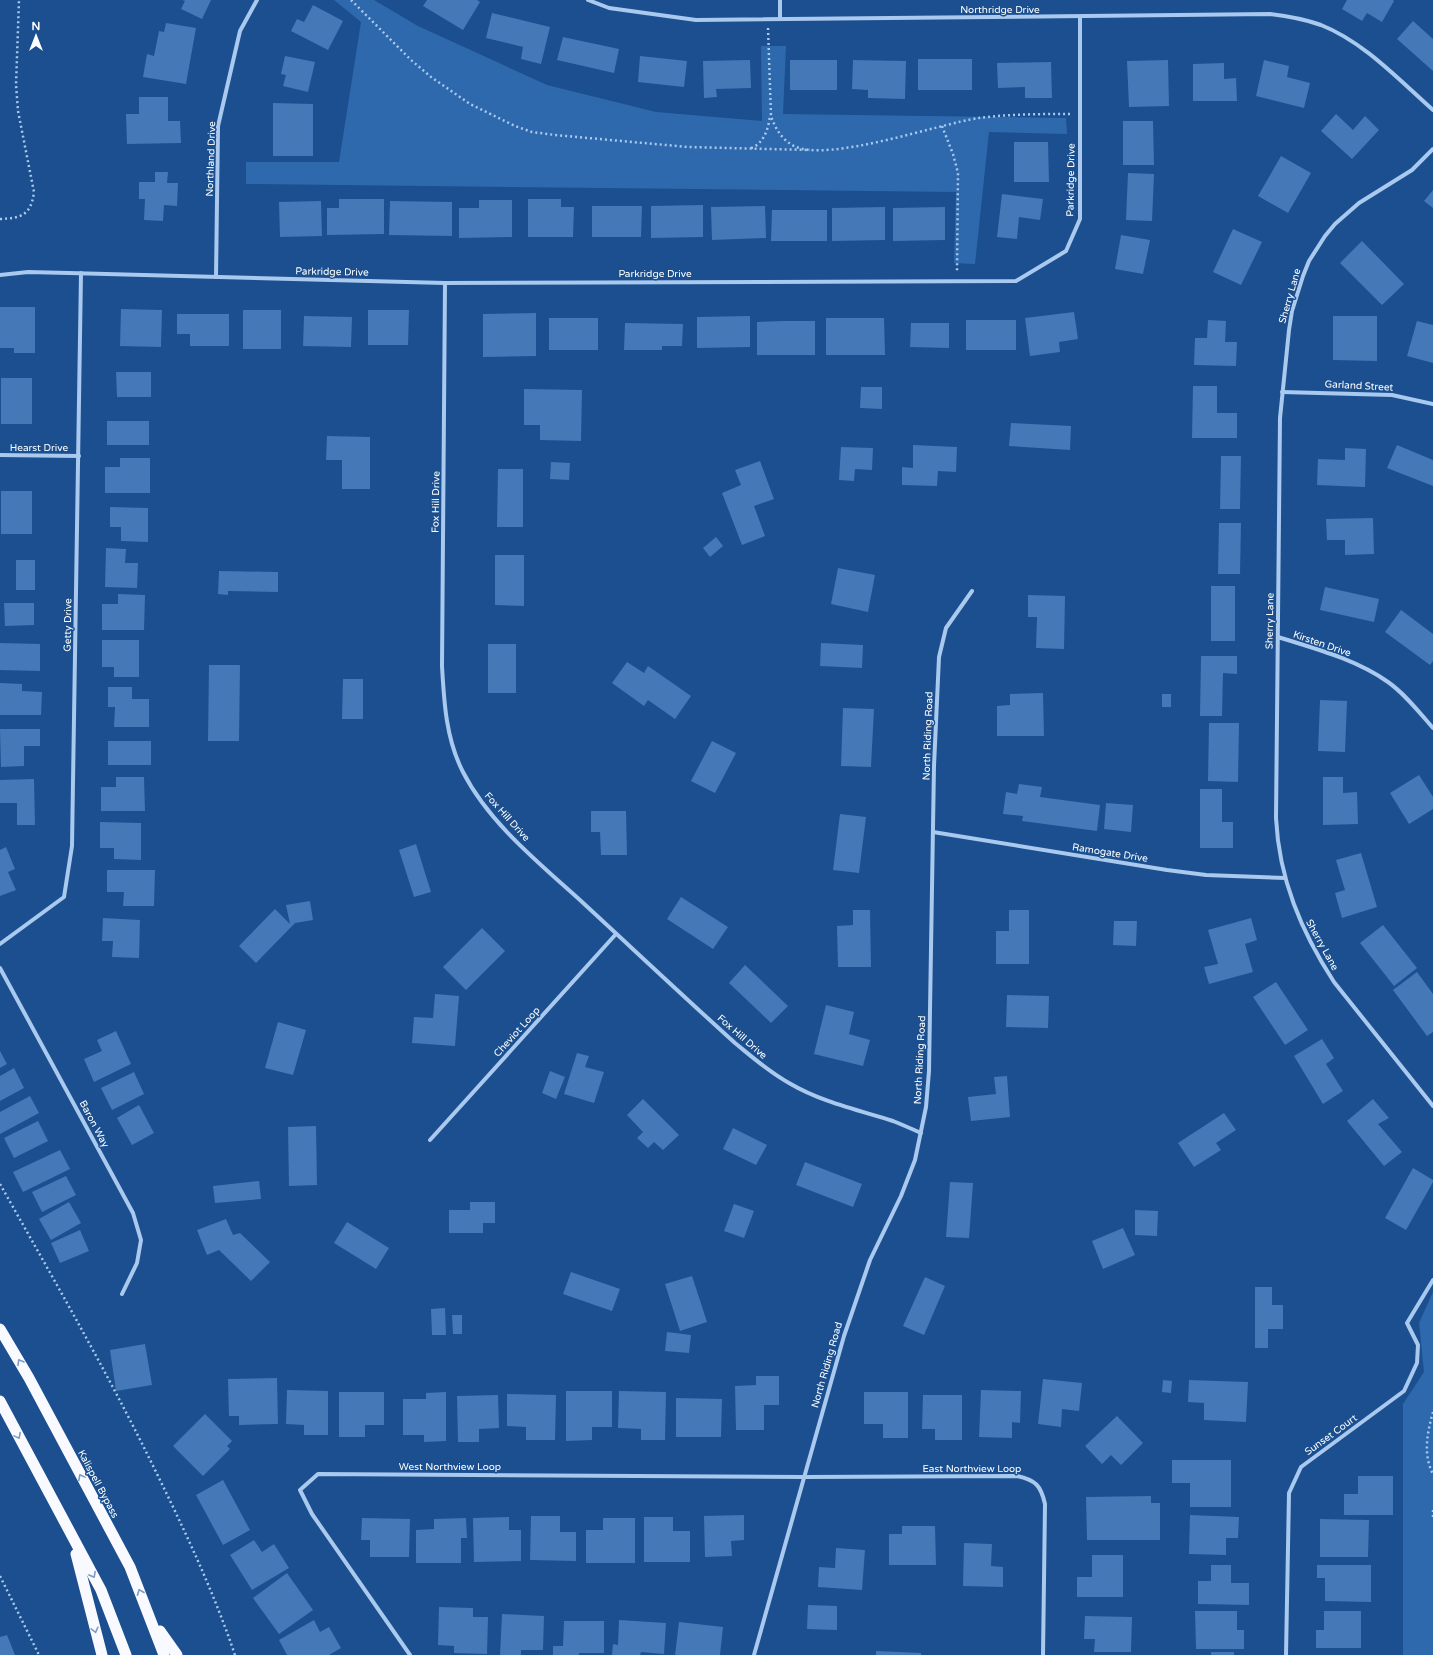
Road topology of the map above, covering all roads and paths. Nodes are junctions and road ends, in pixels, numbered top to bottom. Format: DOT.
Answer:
graph roads {
  1 [pos="19,0"];
  2 [pos="257,0"];
  3 [pos="351,0"];
  4 [pos="588,0"];
  5 [pos="780,0"];
  6 [pos="1080,17"];
  7 [pos="768,20"];
  8 [pos="780,20"];
  9 [pos="770,108"];
  10 [pos="1433,110"];
  11 [pos="1080,114"];
  12 [pos="942,126"];
  13 [pos="741,149"];
  14 [pos="1433,149"];
  15 [pos="810,150"];
  16 [pos="0,219"];
  17 [pos="81,273"];
  18 [pos="0,274"];
  19 [pos="216,277"];
  20 [pos="957,281"];
  21 [pos="445,283"];
  22 [pos="1282,392"];
  23 [pos="1433,404"];
  24 [pos="0,455"];
  25 [pos="78,456"];
  26 [pos="972,591"];
  27 [pos="1278,637"];
  28 [pos="1433,728"];
  29 [pos="933,832"];
  30 [pos="1285,878"];
  31 [pos="616,934"];
  32 [pos="0,944"];
  33 [pos="0,968"];
  34 [pos="1433,1106"];
  35 [pos="921,1133"];
  36 [pos="430,1140"];
  37 [pos="0,1184"];
  38 [pos="1433,1280"];
  39 [pos="122,1294"];
  40 [pos="0,1329"];
  41 [pos="0,1401"];
  42 [pos="1433,1412"];
  43 [pos="1433,1474"];
  44 [pos="804,1477"];
  45 [pos="1433,1510"];
  46 [pos="1433,1517"];
  47 [pos="72,1538"];
  48 [pos="0,1576"];
  49 [pos="151,1618"];
  50 [pos="39,1655"];
  51 [pos="102,1655"];
  52 [pos="126,1655"];
  53 [pos="164,1655"];
  54 [pos="177,1655"];
  55 [pos="235,1655"];
  56 [pos="410,1655"];
  57 [pos="754,1655"];
  58 [pos="1043,1655"];
  59 [pos="1286,1655"];
  1 -- 16 [label="path"];
  2 -- 19 [label="street, Northland Drive"];
  3 -- 13 [label="path"];
  4 -- 7 [label="street, Northridge Drive"];
  5 -- 8 [label="street"];
  6 -- 8 [label="street, Northridge Drive"];
  6 -- 10 [label="street, Northridge Drive"];
  6 -- 11 [label="street, Parkridge Drive"];
  7 -- 8 [label="street, Northridge Drive"];
  7 -- 9 [label="path"];
  9 -- 13 [label="path"];
  9 -- 15 [label="path"];
  11 -- 12 [label="path"];
  11 -- 20 [label="street, Parkridge Drive"];
  12 -- 15 [label="path"];
  12 -- 20 [label="path"];
  13 -- 15 [label="path"];
  14 -- 22 [label="street, Sherry Lane"];
  17 -- 18 [label="street, Parkridge Drive"];
  17 -- 19 [label="street, Parkridge Drive"];
  17 -- 25 [label="street, Getty Drive"];
  19 -- 21 [label="street, Parkridge Drive"];
  20 -- 21 [label="street, Parkridge Drive"];
  21 -- 31 [label="street, Fox Hill Drive"];
  22 -- 23 [label="street, Garland Street"];
  22 -- 27 [label="street, Sherry Lane"];
  24 -- 25 [label="street, Hearst Drive"];
  25 -- 32 [label="street, Getty Drive"];
  26 -- 29 [label="street, North Riding Road"];
  27 -- 28 [label="street, Kirsten Drive"];
  27 -- 30 [label="street, Sherry Lane"];
  29 -- 30 [label="street, Ramogate Drive"];
  29 -- 35 [label="street, North Riding Road"];
  30 -- 34 [label="street, Sherry Lane"];
  31 -- 35 [label="street, Fox Hill Drive"];
  31 -- 36 [label="street, Cheviot Loop"];
  33 -- 39 [label="street, Baron Way"];
  35 -- 44 [label="street, North Riding Road"];
  37 -- 55 [label="path"];
  38 -- 59 [label="street, Sunset Court"];
  49 -- 40 [label="highway, Kalispell Bypass, one-way"];
  41 -- 47 [label="highway, one-way"];
  42 -- 43 [label="path"];
  44 -- 56 [label="street, West Northview Loop"];
  44 -- 57 [label="street, North Riding Road"];
  44 -- 58 [label="street, East Northview Loop"];
  45 -- 46 [label="path"];
  47 -- 51 [label="highway, one-way"];
  47 -- 52 [label="highway, one-way"];
  48 -- 50 [label="path"];
  49 -- 53 [label="highway, Kalispell Bypass"];
  49 -- 54 [label="highway"];
}
